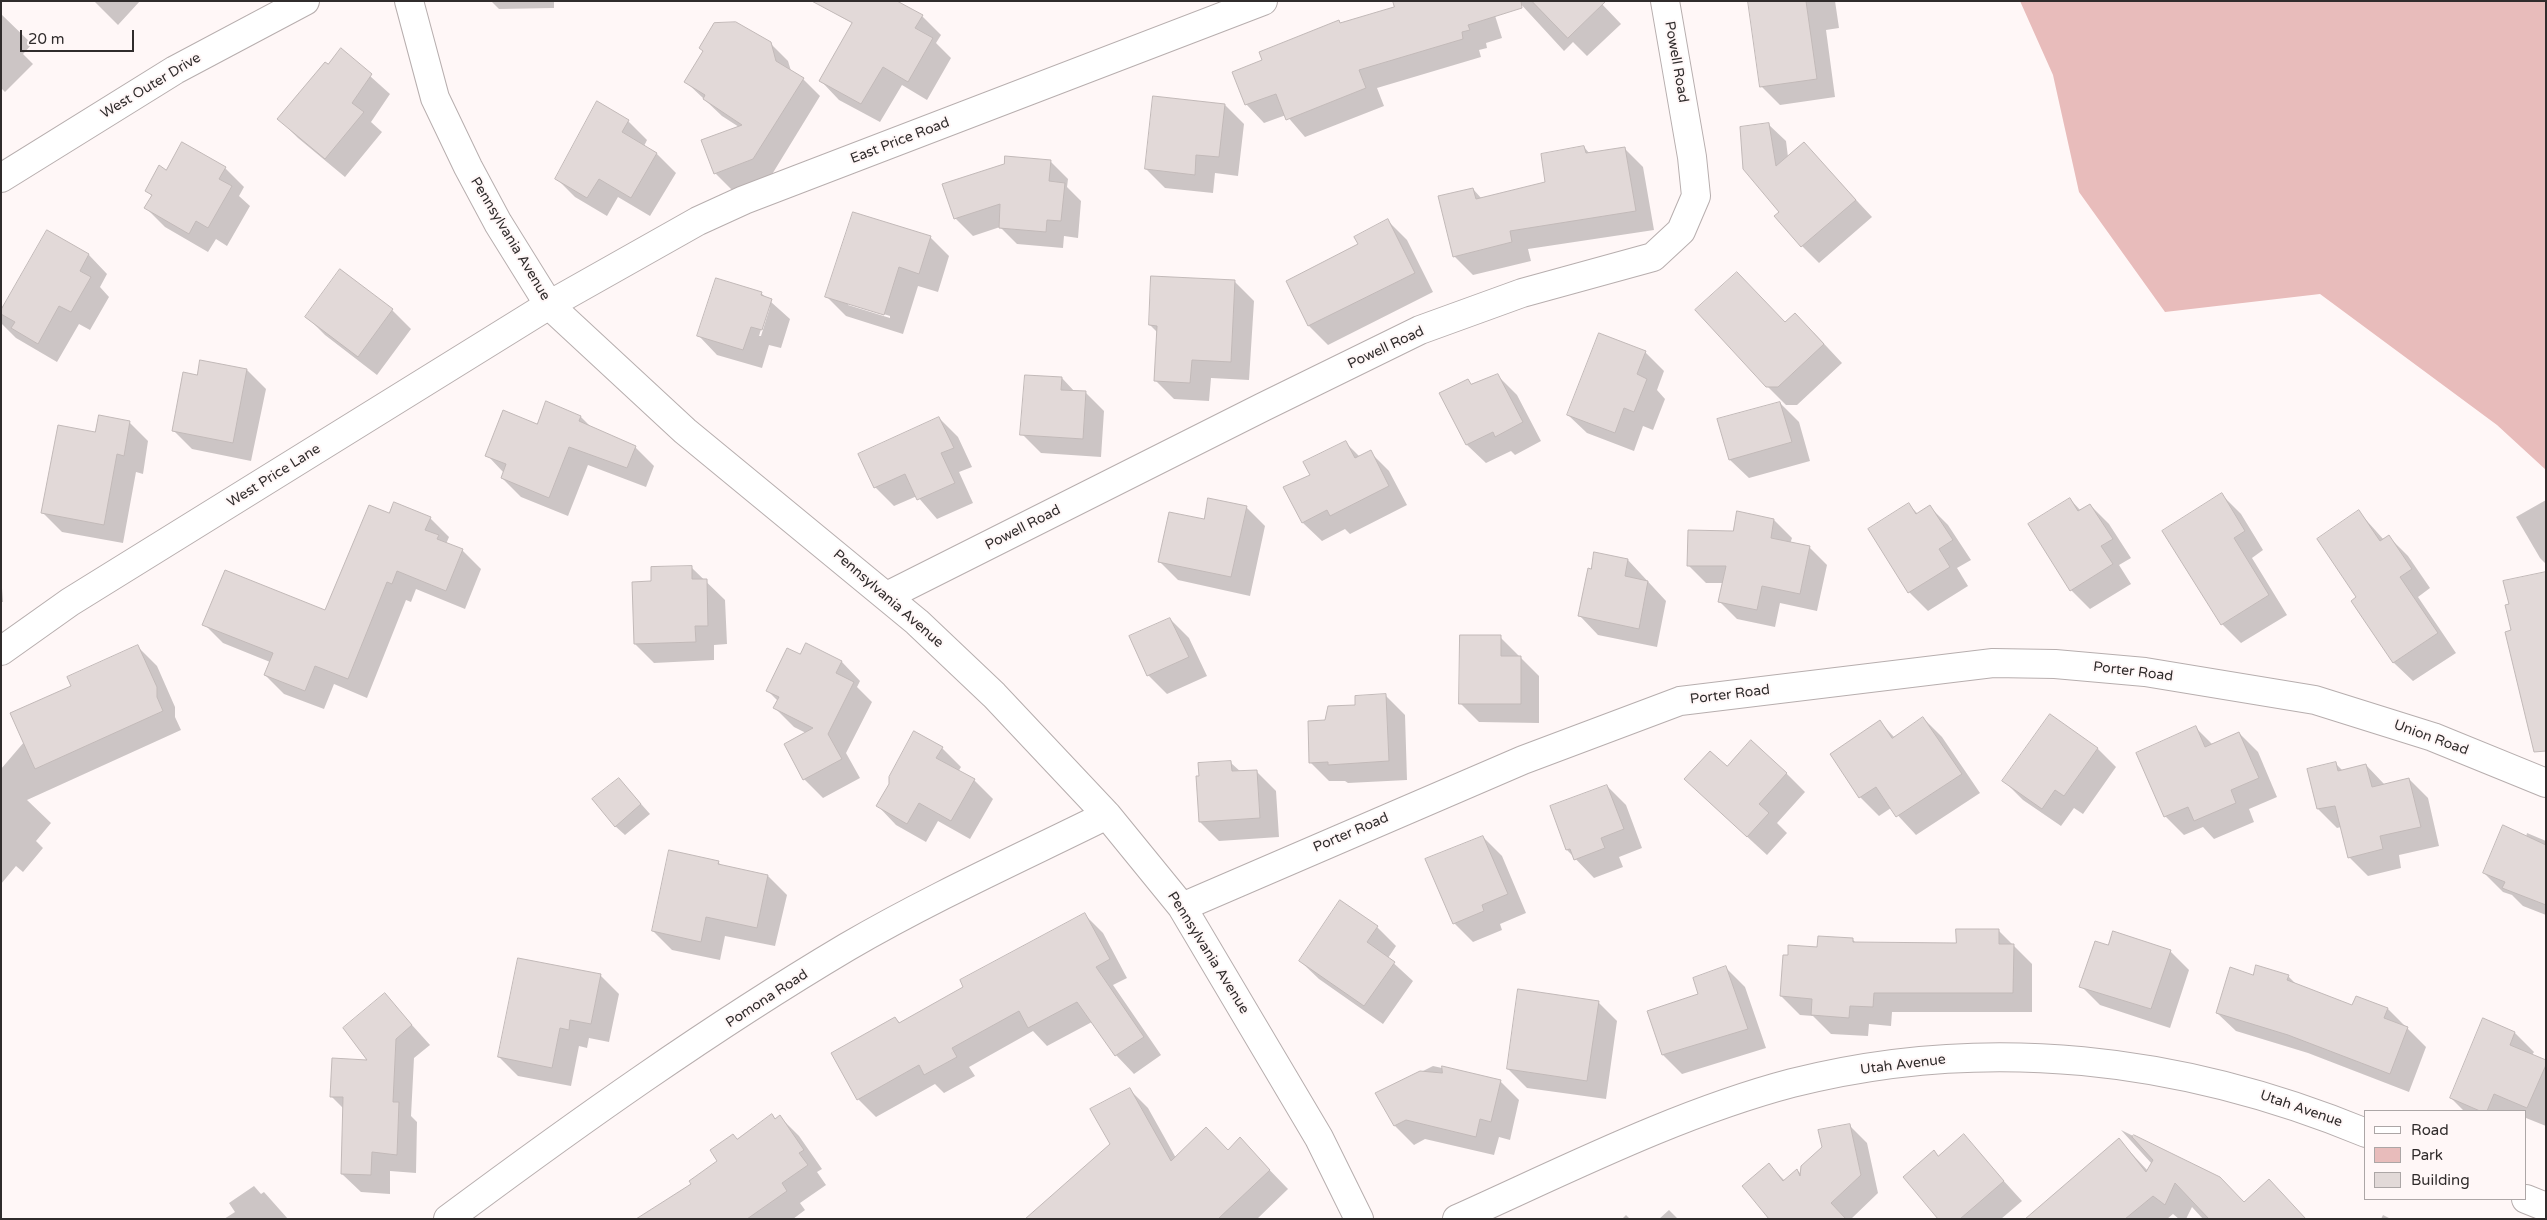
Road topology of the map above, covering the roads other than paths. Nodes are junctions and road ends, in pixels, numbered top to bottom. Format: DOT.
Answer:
graph roads {
  1 [pos="305,1"];
  2 [pos="409,1"];
  3 [pos="1263,1"];
  4 [pos="1665,1"];
  5 [pos="1,178"];
  6 [pos="549,305"];
  7 [pos="888,596"];
  8 [pos="1,651"];
  9 [pos="2315,700"];
  10 [pos="2546,783"];
  11 [pos="1107,815"];
  12 [pos="1182,907"];
  13 [pos="2364,1132"];
  14 [pos="2527,1199"];
  15 [pos="2546,1207"];
  16 [pos="448,1219"];
  17 [pos="1359,1219"];
  18 [pos="1457,1219"];
  1 -- 5 [label="street, West Outer Drive"];
  2 -- 6 [label="street, Pennsylvania Avenue"];
  3 -- 6 [label="street, East Price Road"];
  4 -- 7 [label="street, Powell Road"];
  6 -- 7 [label="street, Pennsylvania Avenue"];
  6 -- 8 [label="street, West Price Lane"];
  7 -- 11 [label="street, Pennsylvania Avenue"];
  9 -- 10 [label="street, Union Road"];
  9 -- 12 [label="street, Porter Road"];
  11 -- 12 [label="street, Pennsylvania Avenue"];
  11 -- 16 [label="street, Pomona Road"];
  12 -- 17 [label="street, Pennsylvania Avenue"];
  13 -- 18 [label="street, Utah Avenue"];
  14 -- 15 [label="street"];
}
